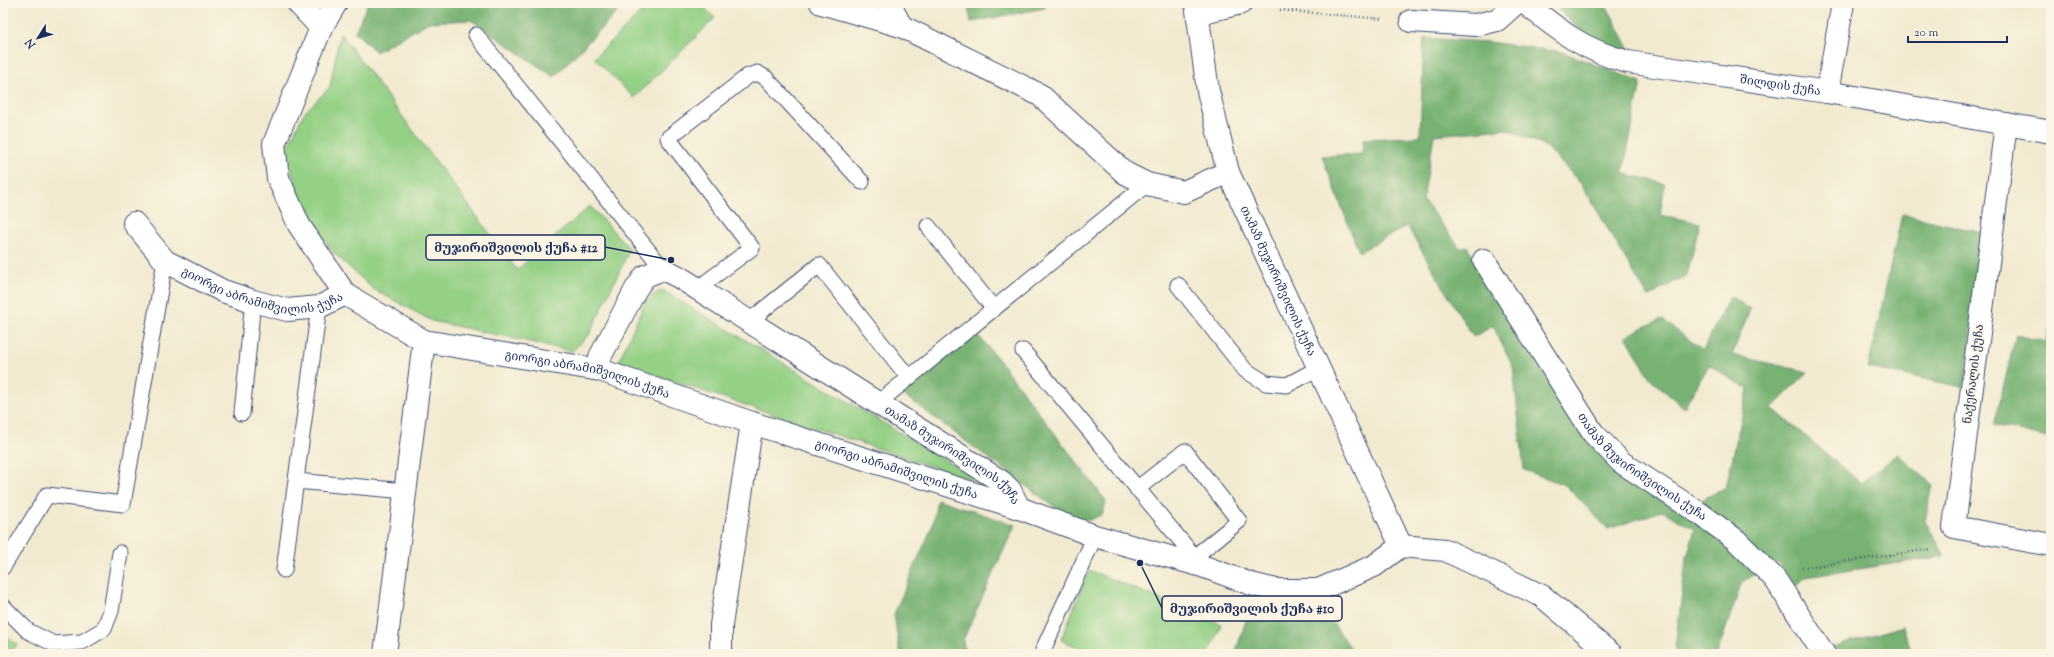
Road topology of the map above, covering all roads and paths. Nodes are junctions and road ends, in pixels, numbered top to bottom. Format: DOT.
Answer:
graph roads {
  1 [pos="298,3"];
  2 [pos="336,3"];
  3 [pos="821,3"];
  4 [pos="889,3"];
  5 [pos="1241,3"];
  6 [pos="1516,3"];
  7 [pos="1525,3"];
  8 [pos="1843,3"];
  9 [pos="1198,8"];
  10 [pos="1280,10"];
  11 [pos="1411,21"];
  12 [pos="901,26"];
  13 [pos="321,28"];
  14 [pos="476,35"];
  15 [pos="1827,92"];
  16 [pos="2006,124"];
  17 [pos="2051,132"];
  18 [pos="1228,172"];
  19 [pos="862,182"];
  20 [pos="1147,184"];
  21 [pos="134,223"];
  22 [pos="928,226"];
  23 [pos="1484,260"];
  24 [pos="165,261"];
  25 [pos="662,269"];
  26 [pos="1178,285"];
  27 [pos="698,289"];
  28 [pos="345,294"];
  29 [pos="253,301"];
  30 [pos="318,308"];
  31 [pos="994,309"];
  32 [pos="748,322"];
  33 [pos="424,341"];
  34 [pos="1024,351"];
  35 [pos="1319,368"];
  36 [pos="600,370"];
  37 [pos="909,378"];
  38 [pos="878,403"];
  39 [pos="242,413"];
  40 [pos="752,423"];
  41 [pos="296,481"];
  42 [pos="1137,489"];
  43 [pos="405,491"];
  44 [pos="1019,508"];
  45 [pos="1095,536"];
  46 [pos="2051,545"];
  47 [pos="1401,546"];
  48 [pos="1931,549"];
  49 [pos="120,553"];
  50 [pos="1198,562"];
  51 [pos="3,567"];
  52 [pos="1802,568"];
  53 [pos="284,570"];
  54 [pos="3,606"];
  55 [pos="1043,650"];
  56 [pos="385,654"];
  57 [pos="721,654"];
  58 [pos="1610,654"];
  59 [pos="1824,654"];
  1 -- 13 [label="street"];
  2 -- 13 [label="street"];
  3 -- 12 [label="street"];
  4 -- 12 [label="street"];
  5 -- 9 [label="street"];
  6 -- 11 [label="street"];
  7 -- 15 [label="street, შილდის ქუჩა"];
  8 -- 15 [label="street"];
  9 -- 18 [label="street, თამაზ მუჯირიშვილის ქუჩა"];
  10 -- 11 [label="path"];
  12 -- 20 [label="street"];
  13 -- 28 [label="street"];
  14 -- 25 [label="lane"];
  15 -- 16 [label="street, შილდის ქუჩა"];
  16 -- 17 [label="street, შილდის ქუჩა"];
  16 -- 46 [label="street, ნაქერალის ქუჩა"];
  18 -- 20 [label="street"];
  18 -- 35 [label="street, თამაზ მუჯირიშვილის ქუჩა"];
  19 -- 27 [label="lane"];
  20 -- 31 [label="lane"];
  21 -- 24 [label="street, გიორგი აბრამიშვილის ქუჩა"];
  22 -- 31 [label="lane"];
  23 -- 59 [label="street, თამაზ მუჯირიშვილის ქუჩა"];
  24 -- 29 [label="street, გიორგი აბრამიშვილის ქუჩა"];
  24 -- 51 [label="lane, გიორგი აბრამიშვილის ქუჩა"];
  25 -- 27 [label="street, თამაზ მუჯირიშვილის ქუჩა"];
  25 -- 36 [label="street"];
  26 -- 35 [label="lane"];
  27 -- 32 [label="street, თამაზ მუჯირიშვილის ქუჩა"];
  28 -- 30 [label="street, გიორგი აბრამიშვილის ქუჩა"];
  28 -- 33 [label="street, გიორგი აბრამიშვილის ქუჩა"];
  29 -- 30 [label="street, გიორგი აბრამიშვილის ქუჩა"];
  29 -- 39 [label="lane"];
  30 -- 41 [label="lane"];
  31 -- 37 [label="lane"];
  32 -- 37 [label="lane"];
  32 -- 38 [label="street, თამაზ მუჯირიშვილის ქუჩა"];
  33 -- 36 [label="street, გიორგი აბრამიშვილის ქუჩა"];
  33 -- 43 [label="street"];
  34 -- 42 [label="lane"];
  35 -- 47 [label="street, თამაზ მუჯირიშვილის ქუჩა"];
  36 -- 40 [label="street, გიორგი აბრამიშვილის ქუჩა"];
  37 -- 38 [label="lane"];
  38 -- 44 [label="street, თამაზ მუჯირიშვილის ქუჩა"];
  40 -- 44 [label="street, გიორგი აბრამიშვილის ქუჩა"];
  40 -- 57 [label="street"];
  41 -- 43 [label="lane"];
  41 -- 53 [label="lane"];
  42 -- 50 [label="lane"];
  42 -- 50 [label="lane"];
  43 -- 56 [label="street"];
  44 -- 45 [label="street, თამაზ მუჯირიშვილის ქუჩა"];
  45 -- 50 [label="street, თამაზ მუჯირიშვილის ქუჩა"];
  45 -- 55 [label="lane"];
  47 -- 50 [label="street, თამაზ მუჯირიშვილის ქუჩა"];
  47 -- 58 [label="street"];
  48 -- 52 [label="path"];
  49 -- 54 [label="lane"];
}
